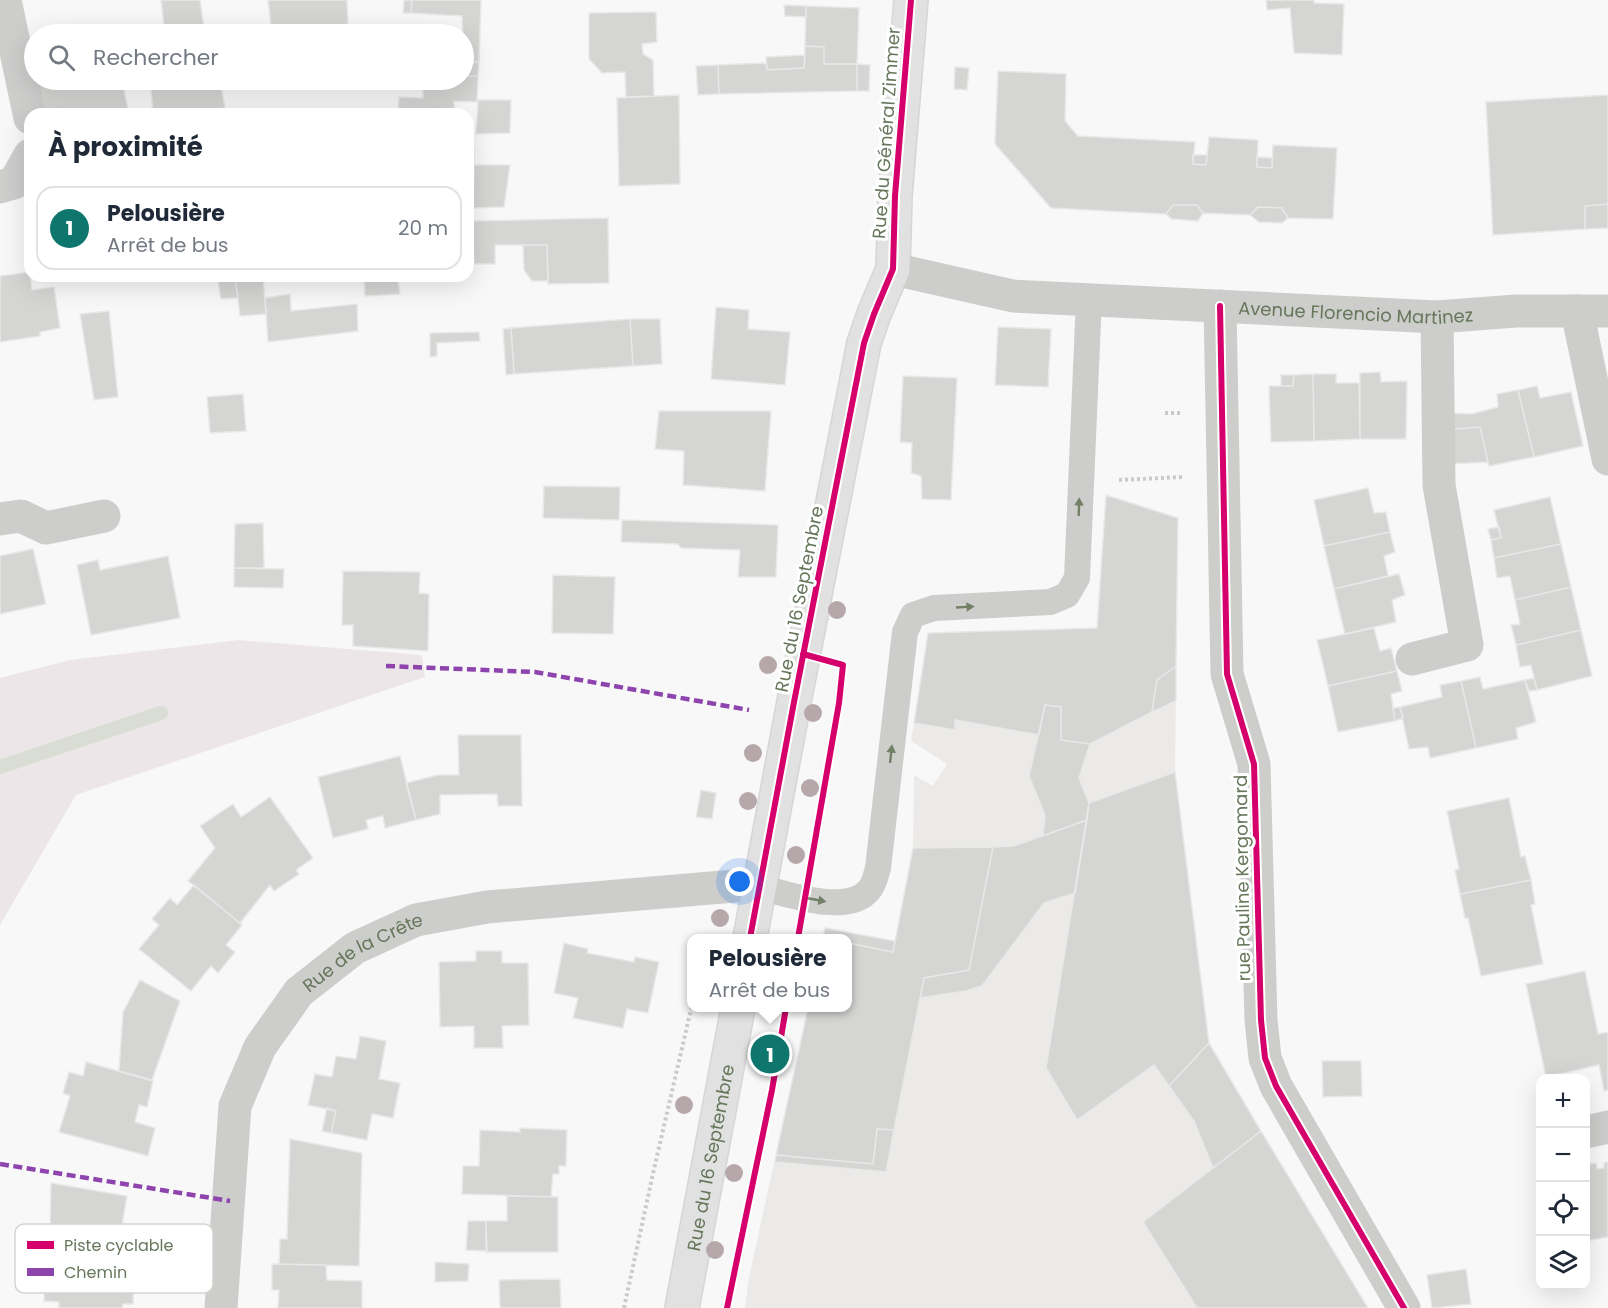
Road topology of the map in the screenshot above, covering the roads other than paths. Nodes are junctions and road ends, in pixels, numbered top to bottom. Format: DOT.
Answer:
graph roads {
  1 [pos="5,0"];
  2 [pos="911,0"];
  3 [pos="24,90"];
  4 [pos="24,90"];
  5 [pos="28,108"];
  6 [pos="24,163"];
  7 [pos="7,185"];
  8 [pos="893,269"];
  9 [pos="1089,298"];
  10 [pos="1220,306"];
  11 [pos="1592,311"];
  12 [pos="1437,317"];
  13 [pos="1608,459"];
  14 [pos="104,516"];
  15 [pos="0,519"];
  16 [pos="1412,659"];
  17 [pos="760,888"];
  18 [pos="751,934"];
  19 [pos="737,1012"];
  20 [pos="1608,1127"];
  21 [pos="1590,1131"];
  22 [pos="221,1308"];
  23 [pos="682,1308"];
  24 [pos="1404,1308"];
  1 -- 3 [label="street"];
  2 -- 8 [label="street, Rue du Général Zimmer"];
  4 -- 5 [label="street"];
  6 -- 7 [label="street"];
  8 -- 9 [label="street, Avenue Florencio Martinez"];
  8 -- 17 [label="street, Rue du 16 Septembre"];
  9 -- 10 [label="street, Avenue Florencio Martinez"];
  17 -- 9 [label="lane, one-way"];
  10 -- 12 [label="street, Avenue Florencio Martinez"];
  10 -- 24 [label="street, rue Pauline Kergomard"];
  11 -- 12 [label="street, Avenue Florencio Martinez"];
  11 -- 13 [label="street"];
  12 -- 16 [label="street"];
  14 -- 15 [label="street"];
  17 -- 18 [label="street, Rue du 16 Septembre"];
  17 -- 22 [label="street, Rue de la Crête"];
  19 -- 23 [label="street, Rue du 16 Septembre"];
  20 -- 21 [label="street"];
}
